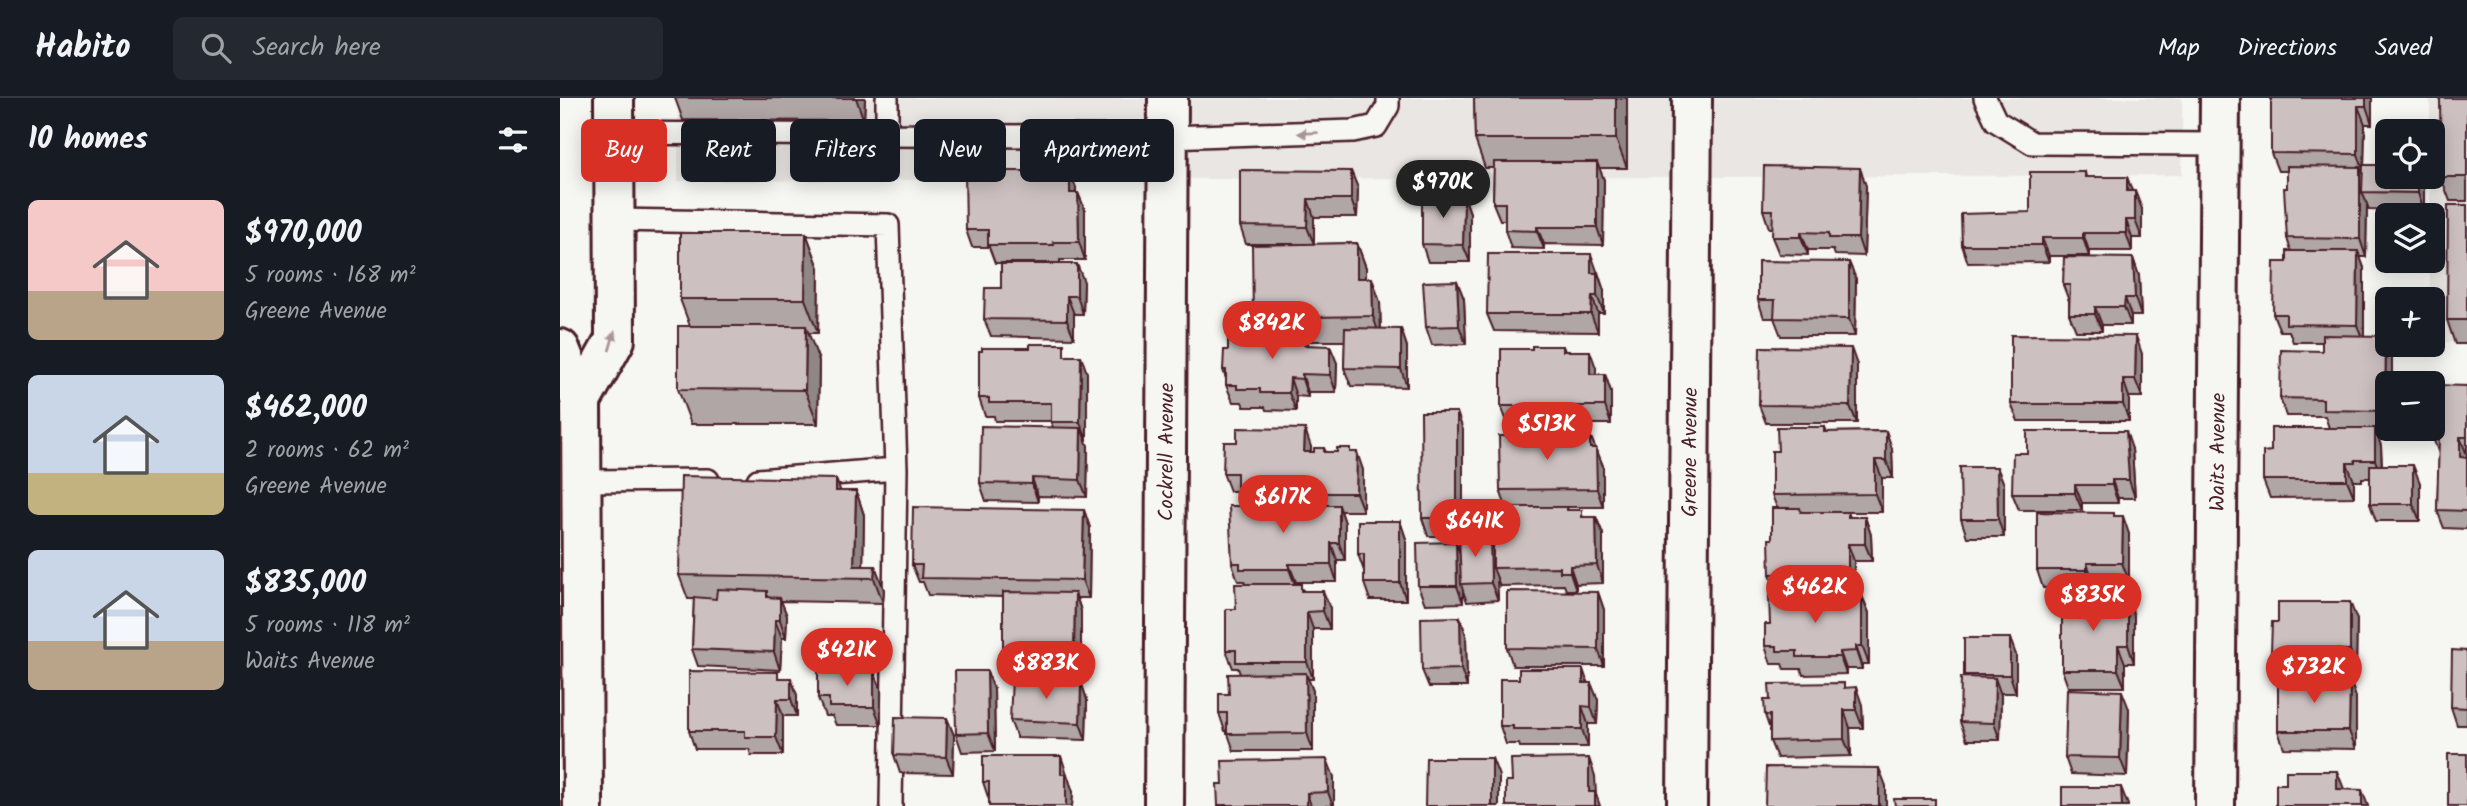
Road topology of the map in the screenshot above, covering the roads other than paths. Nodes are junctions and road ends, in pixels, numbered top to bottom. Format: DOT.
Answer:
graph roads {
  1 [pos="887,98"];
  2 [pos="1168,98"];
  3 [pos="1388,98"];
  4 [pos="1692,98"];
  5 [pos="1984,98"];
  6 [pos="2220,98"];
  7 [pos="615,115"];
  8 [pos="887,119"];
  9 [pos="1168,119"];
  10 [pos="790,128"];
  11 [pos="900,135"];
  12 [pos="1020,136"];
  13 [pos="1174,137"];
  14 [pos="2220,144"];
  15 [pos="1168,182"];
  16 [pos="615,220"];
  17 [pos="560,349"];
  18 [pos="581,401"];
  19 [pos="896,469"];
  20 [pos="581,481"];
  21 [pos="571,536"];
  22 [pos="575,786"];
  23 [pos="891,806"];
  24 [pos="1164,806"];
  25 [pos="1687,806"];
  26 [pos="2215,806"];
  1 -- 8 [label="lane"];
  2 -- 9 [label="street, Cockrell Avenue"];
  3 -- 13 [label="lane, one-way"];
  4 -- 25 [label="street, Greene Avenue"];
  5 -- 14 [label="lane"];
  6 -- 14 [label="street, Waits Avenue"];
  7 -- 10 [label="lane"];
  7 -- 16 [label="street"];
  11 -- 12 [label="lane"];
  14 -- 26 [label="street, Waits Avenue"];
  15 -- 24 [label="street, Cockrell Avenue"];
  18 -- 16 [label="street, one-way"];
  16 -- 19 [label="lane"];
  17 -- 18 [label="street"];
  18 -- 20 [label="street"];
  19 -- 20 [label="lane"];
  19 -- 23 [label="lane"];
  20 -- 21 [label="street"];
  21 -- 22 [label="street"];
}
